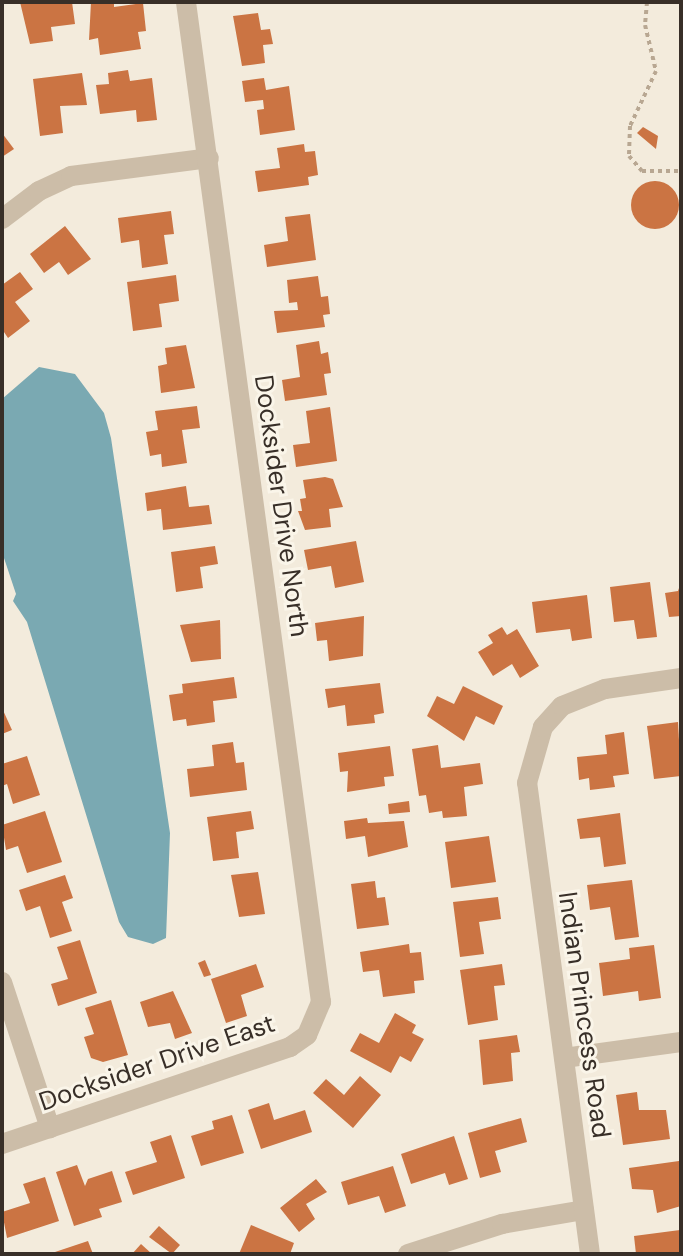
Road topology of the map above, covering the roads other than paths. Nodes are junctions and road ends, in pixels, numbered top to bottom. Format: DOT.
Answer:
graph roads {
  1 [pos="186,2"];
  2 [pos="209,158"];
  3 [pos="2,219"];
  4 [pos="681,678"];
  5 [pos="2,982"];
  6 [pos="318,1017"];
  7 [pos="681,1042"];
  8 [pos="564,1058"];
  9 [pos="50,1128"];
  10 [pos="2,1144"];
  11 [pos="584,1210"];
  12 [pos="408,1254"];
  13 [pos="590,1254"];
  1 -- 2 [label="street, Docksider Drive North"];
  2 -- 3 [label="street"];
  2 -- 6 [label="street, Docksider Drive North"];
  4 -- 8 [label="street, Indian Princess Road"];
  5 -- 9 [label="street"];
  6 -- 9 [label="street, Docksider Drive East"];
  7 -- 8 [label="street"];
  8 -- 11 [label="street, Indian Princess Road"];
  9 -- 10 [label="street, Docksider Drive East"];
  11 -- 12 [label="street"];
  11 -- 13 [label="street, Indian Princess Road"];
}
